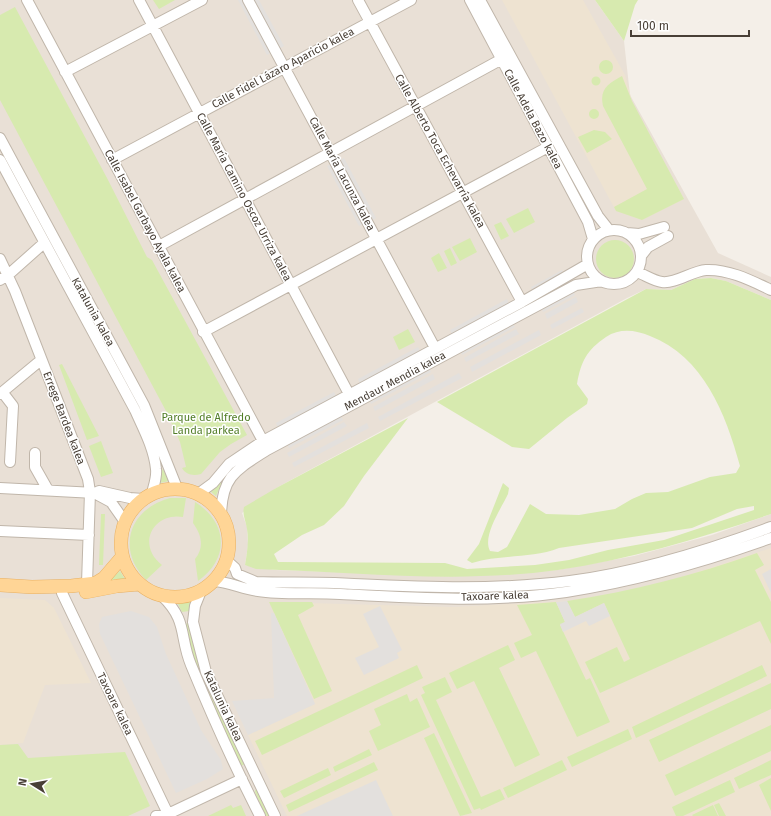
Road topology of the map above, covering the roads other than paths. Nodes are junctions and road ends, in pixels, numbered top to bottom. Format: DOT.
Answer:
graph roads {
  1 [pos="27,0"];
  2 [pos="139,0"];
  3 [pos="202,0"];
  4 [pos="248,0"];
  5 [pos="358,0"];
  6 [pos="411,0"];
  7 [pos="470,0"];
  8 [pos="480,0"];
  9 [pos="370,22"];
  10 [pos="153,26"];
  11 [pos="502,59"];
  12 [pos="285,67"];
  13 [pos="65,72"];
  14 [pos="416,106"];
  15 [pos="200,112"];
  16 [pos="0,138"];
  17 [pos="548,147"];
  18 [pos="330,153"];
  19 [pos="0,160"];
  20 [pos="112,160"];
  21 [pos="463,193"];
  22 [pos="245,199"];
  23 [pos="609,230"];
  24 [pos="627,232"];
  25 [pos="376,239"];
  26 [pos="593,239"];
  27 [pos="44,243"];
  28 [pos="159,246"];
  29 [pos="641,256"];
  30 [pos="0,259"];
  31 [pos="588,264"];
  32 [pos="637,272"];
  33 [pos="4,277"];
  34 [pos="602,282"];
  35 [pos="290,285"];
  36 [pos="771,290"];
  37 [pos="522,302"];
  38 [pos="204,332"];
  39 [pos="435,348"];
  40 [pos="41,360"];
  41 [pos="1,393"];
  42 [pos="349,394"];
  43 [pos="263,441"];
  44 [pos="35,453"];
  45 [pos="10,462"];
  46 [pos="0,488"];
  47 [pos="177,488"];
  48 [pos="48,490"];
  49 [pos="93,492"];
  50 [pos="198,494"];
  51 [pos="147,496"];
  52 [pos="222,515"];
  53 [pos="125,522"];
  54 [pos="771,527"];
  55 [pos="0,531"];
  56 [pos="89,535"];
  57 [pos="771,538"];
  58 [pos="122,557"];
  59 [pos="226,560"];
  60 [pos="214,581"];
  61 [pos="87,584"];
  62 [pos="140,584"];
  63 [pos="0,585"];
  64 [pos="32,587"];
  65 [pos="201,591"];
  66 [pos="62,593"];
  67 [pos="162,596"];
  68 [pos="242,779"];
  69 [pos="168,815"];
  70 [pos="156,816"];
  71 [pos="260,816"];
  72 [pos="275,816"];
  1 -- 13 [label="street, Calle Isabel Garbayo Ayala kalea"];
  2 -- 10 [label="street, Calle María Camino Oscoz Urriza kalea"];
  3 -- 10 [label="street"];
  4 -- 12 [label="street, Calle María Lacunza kalea"];
  5 -- 9 [label="street, Calle Alberto Toca Echevarría kalea"];
  6 -- 9 [label="street, Calle Fidel Lázaro Aparicio kalea"];
  7 -- 11 [label="street, Calle Adela Bazo kalea"];
  8 -- 23 [label="street, Calle Adela Bazo kalea"];
  9 -- 12 [label="street, Calle Fidel Lázaro Aparicio kalea"];
  9 -- 14 [label="street, Calle Alberto Toca Echevarría kalea"];
  10 -- 13 [label="street"];
  10 -- 15 [label="street, Calle María Camino Oscoz Urriza kalea"];
  11 -- 14 [label="street"];
  11 -- 17 [label="street, Calle Adela Bazo kalea"];
  12 -- 15 [label="street, Calle Fidel Lázaro Aparicio kalea"];
  12 -- 18 [label="street, Calle María Lacunza kalea"];
  13 -- 20 [label="street, Calle Isabel Garbayo Ayala kalea"];
  14 -- 18 [label="street"];
  14 -- 21 [label="street, Calle Alberto Toca Echevarría kalea"];
  15 -- 20 [label="street, Calle Fidel Lázaro Aparicio kalea"];
  15 -- 22 [label="street, Calle María Camino Oscoz Urriza kalea"];
  16 -- 47 [label="street, Katalunia kalea"];
  17 -- 21 [label="street"];
  17 -- 26 [label="street, Calle Adela Bazo kalea"];
  18 -- 22 [label="street"];
  18 -- 25 [label="street, Calle María Lacunza kalea"];
  19 -- 27 [label="street, Katalunia kalea"];
  20 -- 28 [label="street, Calle Isabel Garbayo Ayala kalea"];
  21 -- 25 [label="street"];
  21 -- 37 [label="street, Calle Alberto Toca Echevarría kalea"];
  22 -- 28 [label="street"];
  22 -- 35 [label="street, Calle María Camino Oscoz Urriza kalea"];
  23 -- 24 [label="street"];
  23 -- 26 [label="street"];
  24 -- 29 [label="street"];
  24 -- 29 [label="street"];
  25 -- 35 [label="street"];
  25 -- 39 [label="street, Calle María Lacunza kalea"];
  26 -- 31 [label="street"];
  27 -- 33 [label="street"];
  27 -- 51 [label="street, Katalunia kalea"];
  28 -- 38 [label="street, Calle Isabel Garbayo Ayala kalea"];
  29 -- 32 [label="street"];
  30 -- 33 [label="street, Errege Bardea kalea"];
  31 -- 34 [label="street"];
  31 -- 37 [label="street, Mendaur Mendia kalea"];
  32 -- 34 [label="street"];
  32 -- 36 [label="street"];
  33 -- 40 [label="street, Errege Bardea kalea"];
  34 -- 52 [label="street, Mendaur Mendia kalea"];
  35 -- 38 [label="street"];
  35 -- 42 [label="street, Calle María Camino Oscoz Urriza kalea"];
  37 -- 39 [label="street, Mendaur Mendia kalea"];
  38 -- 43 [label="street, Calle Isabel Garbayo Ayala kalea"];
  39 -- 42 [label="street, Mendaur Mendia kalea"];
  40 -- 41 [label="street"];
  40 -- 49 [label="street, Errege Bardea kalea"];
  41 -- 45 [label="street"];
  42 -- 43 [label="street, Mendaur Mendia kalea"];
  43 -- 50 [label="street, Mendaur Mendia kalea"];
  44 -- 48 [label="street"];
  46 -- 48 [label="street"];
  47 -- 50 [label="main road"];
  47 -- 51 [label="main road"];
  48 -- 49 [label="street"];
  49 -- 51 [label="street"];
  49 -- 53 [label="street"];
  49 -- 56 [label="street, Errege Bardea kalea"];
  50 -- 52 [label="main road"];
  51 -- 53 [label="main road"];
  52 -- 59 [label="main road"];
  53 -- 58 [label="main road"];
  54 -- 59 [label="street, Taxoare kalea"];
  55 -- 56 [label="street"];
  56 -- 61 [label="street, Errege Bardea kalea"];
  57 -- 60 [label="street, Taxoare kalea"];
  58 -- 61 [label="main road"];
  58 -- 62 [label="main road"];
  59 -- 60 [label="main road"];
  60 -- 65 [label="main road"];
  61 -- 64 [label="main road"];
  62 -- 66 [label="main road"];
  62 -- 67 [label="main road"];
  63 -- 64 [label="main road"];
  64 -- 66 [label="main road"];
  65 -- 67 [label="main road"];
  65 -- 72 [label="street, Katalunia kalea"];
  66 -- 69 [label="street, Taxoare kalea"];
  67 -- 68 [label="street, Katalunia kalea"];
  68 -- 69 [label="street"];
  68 -- 71 [label="street, Katalunia kalea"];
  69 -- 70 [label="street"];
}
